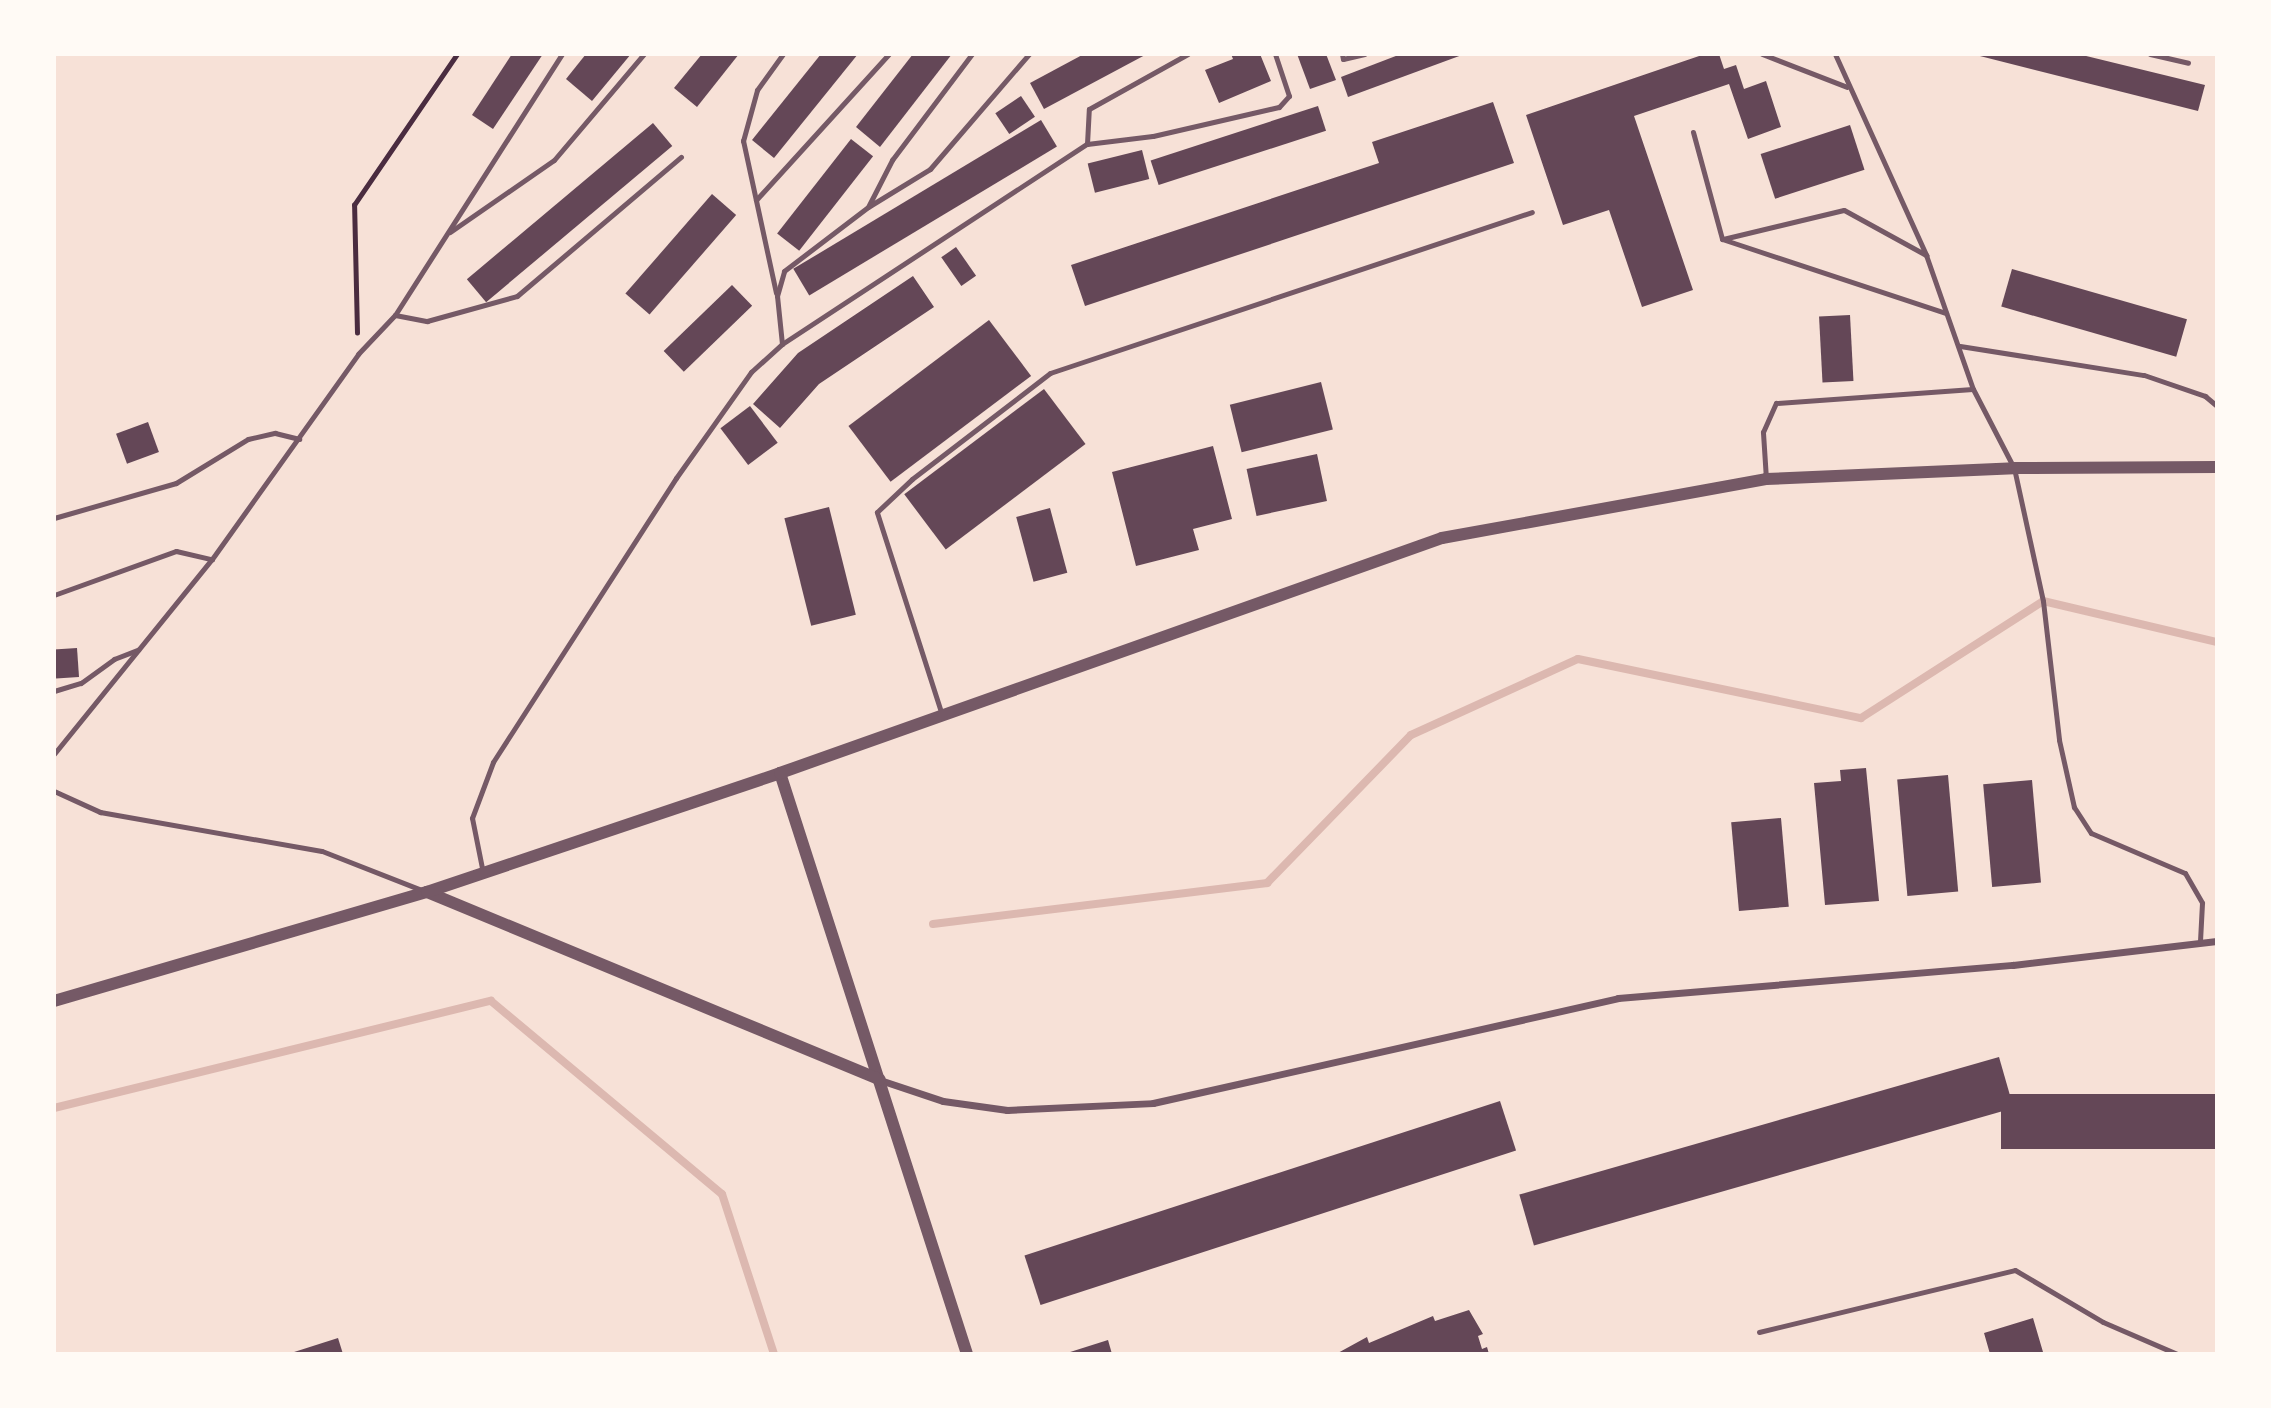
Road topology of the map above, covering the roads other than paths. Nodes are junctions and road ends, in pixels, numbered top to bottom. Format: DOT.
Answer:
graph roads {
  1 [pos="562,54"];
  2 [pos="644,54"];
  3 [pos="783,54"];
  4 [pos="889,54"];
  5 [pos="972,54"];
  6 [pos="1029,54"];
  7 [pos="1188,54"];
  8 [pos="1275,54"];
  9 [pos="1342,54"];
  10 [pos="1364,54"];
  11 [pos="1762,54"];
  12 [pos="1835,54"];
  13 [pos="2150,54"];
  14 [pos="2188,63"];
  15 [pos="1847,87"];
  16 [pos="1693,132"];
  17 [pos="1087,144"];
  18 [pos="681,157"];
  19 [pos="756,200"];
  20 [pos="868,207"];
  21 [pos="1532,212"];
  22 [pos="447,234"];
  23 [pos="1722,239"];
  24 [pos="1926,255"];
  25 [pos="777,296"];
  26 [pos="1946,313"];
  27 [pos="395,315"];
  28 [pos="782,344"];
  29 [pos="1960,346"];
  30 [pos="1973,389"];
  31 [pos="2217,406"];
  32 [pos="299,439"];
  33 [pos="2217,467"];
  34 [pos="2014,468"];
  35 [pos="1766,480"];
  36 [pos="54,518"];
  37 [pos="212,559"];
  38 [pos="54,596"];
  39 [pos="141,649"];
  40 [pos="54,691"];
  41 [pos="942,715"];
  42 [pos="54,754"];
  43 [pos="780,773"];
  44 [pos="54,791"];
  45 [pos="483,873"];
  46 [pos="427,892"];
  47 [pos="2200,941"];
  48 [pos="2217,941"];
  49 [pos="54,1001"];
  50 [pos="880,1080"];
  51 [pos="1759,1332"];
  52 [pos="967,1354"];
  53 [pos="2177,1354"];
  1 -- 22 [label="lane"];
  2 -- 22 [label="lane"];
  3 -- 19 [label="lane"];
  4 -- 19 [label="lane"];
  5 -- 20 [label="lane"];
  6 -- 20 [label="lane"];
  7 -- 17 [label="lane"];
  8 -- 17 [label="lane"];
  9 -- 10 [label="lane"];
  11 -- 15 [label="lane"];
  12 -- 15 [label="lane"];
  13 -- 14 [label="lane"];
  15 -- 24 [label="lane"];
  16 -- 23 [label="lane"];
  17 -- 28 [label="lane"];
  18 -- 27 [label="lane"];
  19 -- 25 [label="lane"];
  20 -- 25 [label="lane"];
  21 -- 41 [label="lane"];
  22 -- 27 [label="lane"];
  23 -- 24 [label="lane"];
  23 -- 26 [label="lane"];
  24 -- 26 [label="lane"];
  25 -- 28 [label="lane"];
  26 -- 29 [label="lane"];
  27 -- 32 [label="lane"];
  28 -- 45 [label="lane"];
  29 -- 30 [label="lane"];
  29 -- 31 [label="lane"];
  30 -- 34 [label="lane"];
  30 -- 35 [label="lane"];
  32 -- 36 [label="lane"];
  32 -- 37 [label="lane"];
  33 -- 34 [label="street"];
  34 -- 35 [label="street"];
  34 -- 47 [label="lane"];
  35 -- 41 [label="street"];
  37 -- 38 [label="lane"];
  37 -- 39 [label="lane"];
  39 -- 40 [label="lane"];
  39 -- 42 [label="lane"];
  41 -- 43 [label="street"];
  43 -- 45 [label="street"];
  43 -- 50 [label="street"];
  44 -- 46 [label="lane"];
  45 -- 46 [label="street"];
  46 -- 49 [label="street"];
  46 -- 50 [label="street"];
  47 -- 48 [label="street"];
  47 -- 50 [label="street"];
  50 -- 52 [label="street"];
  51 -- 53 [label="lane"];
}
